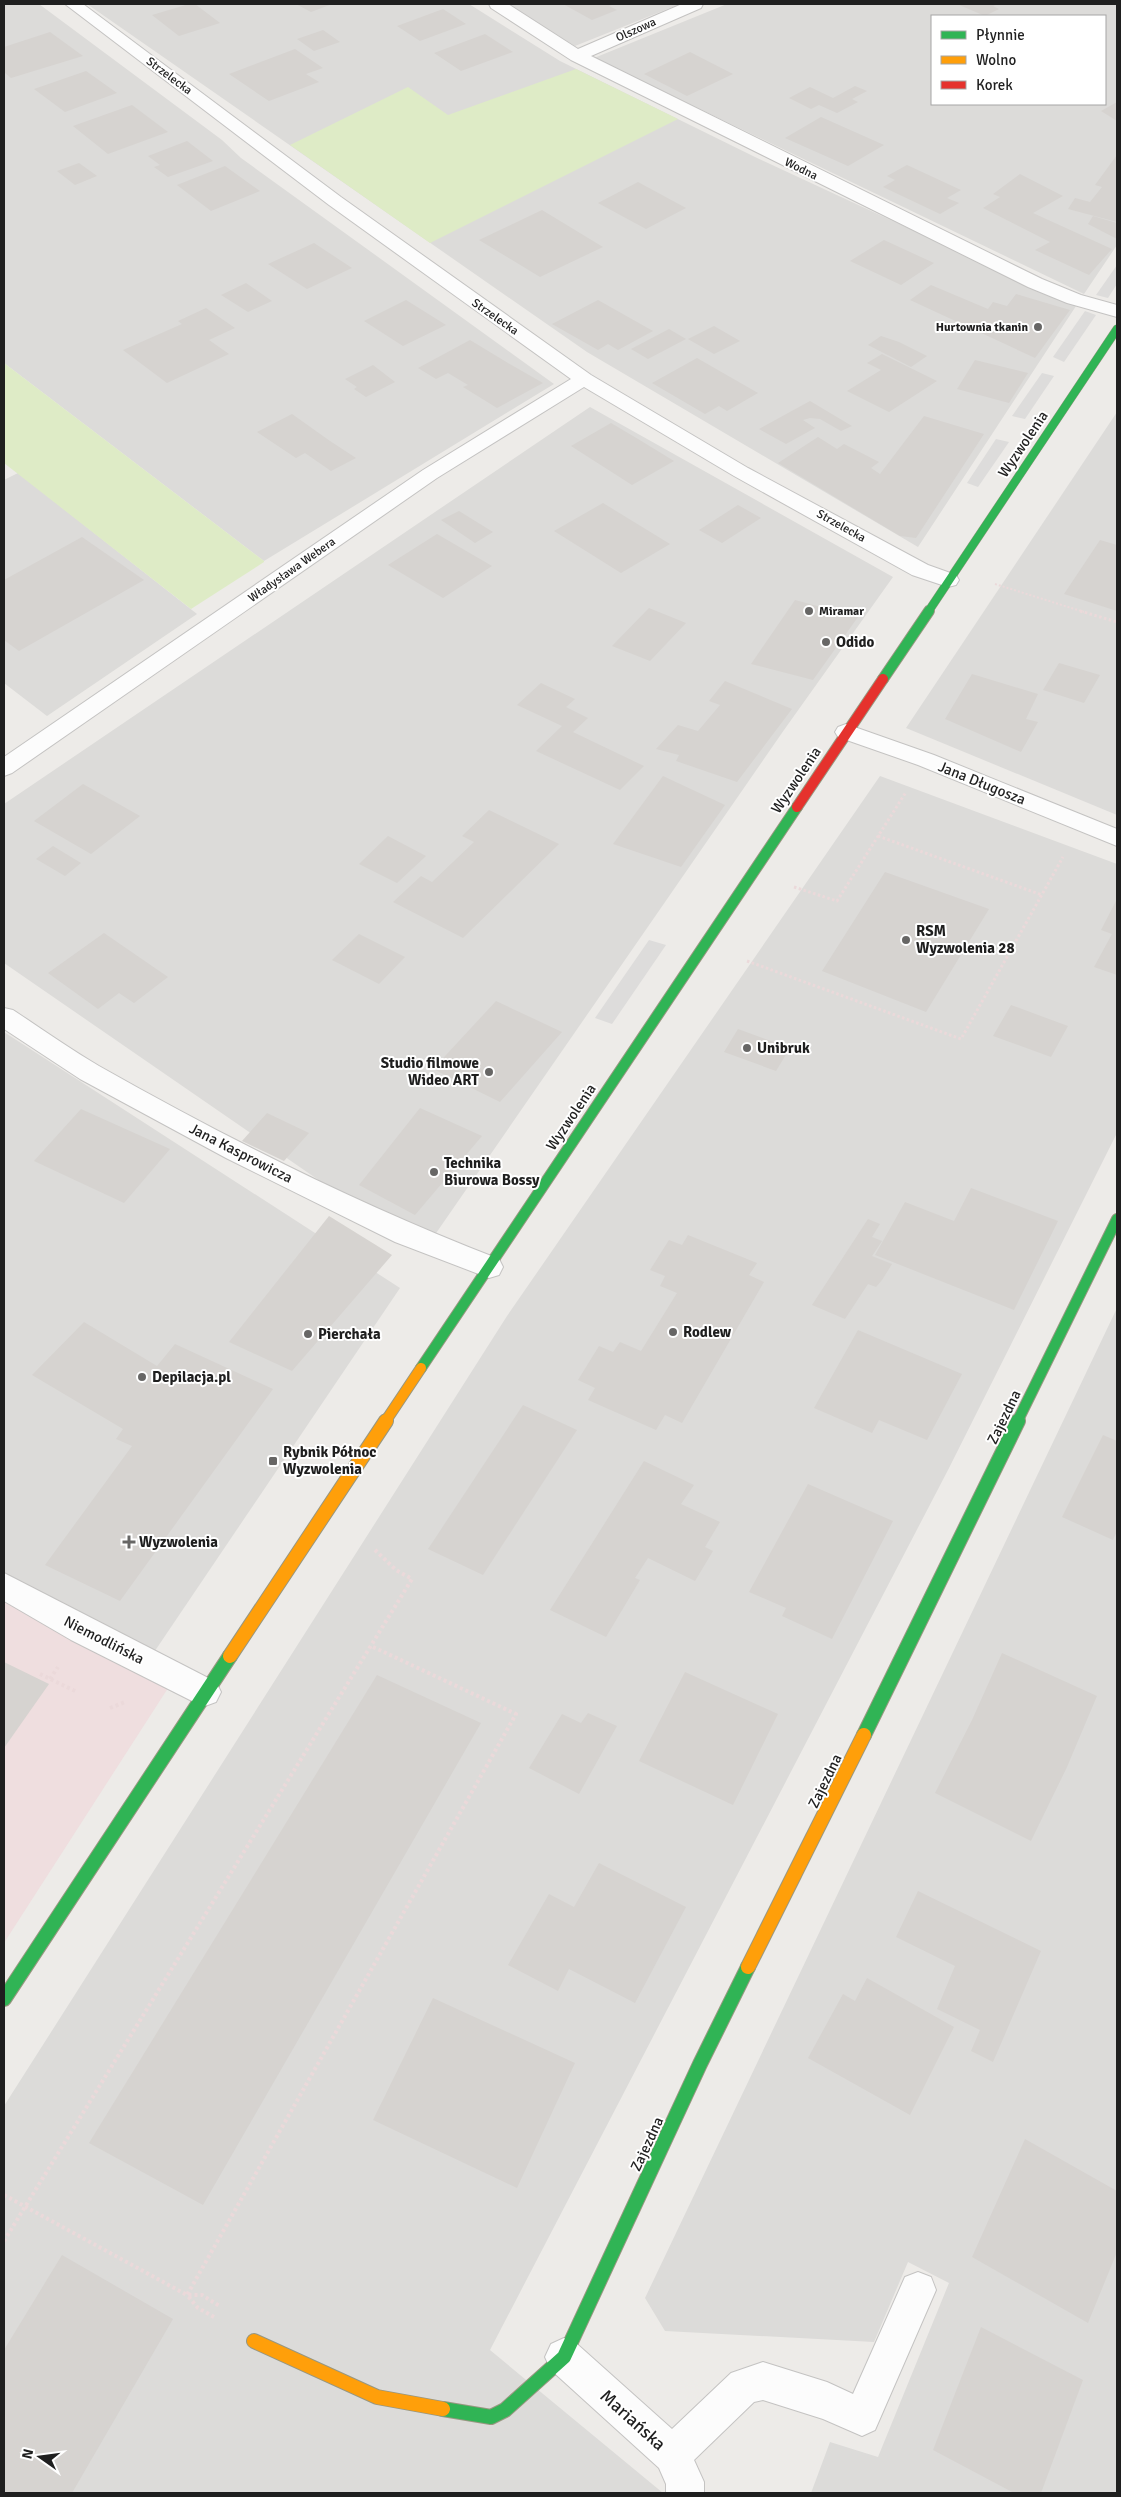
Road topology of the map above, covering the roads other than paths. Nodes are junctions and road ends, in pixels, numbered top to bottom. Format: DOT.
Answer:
graph roads {
  1 [pos="73,4"];
  2 [pos="497,4"];
  3 [pos="695,4"];
  4 [pos="577,56"];
  5 [pos="1117,311"];
  6 [pos="1117,329"];
  7 [pos="584,378"];
  8 [pos="948,580"];
  9 [pos="846,732"];
  10 [pos="4,768"];
  11 [pos="1117,838"];
  12 [pos="4,1017"];
  13 [pos="1117,1219"];
  14 [pos="489,1267"];
  15 [pos="4,1586"];
  16 [pos="205,1692"];
  17 [pos="4,1999"];
  18 [pos="918,2290"];
  19 [pos="254,2340"];
  20 [pos="564,2357"];
  21 [pos="672,2455"];
  22 [pos="685,2493"];
  1 -- 7 [label="street, Strzelecka"];
  2 -- 4 [label="street, Wodna"];
  3 -- 4 [label="street, Olszowa"];
  4 -- 5 [label="street, Wodna"];
  6 -- 8 [label="main road, Wyzwolenia"];
  7 -- 8 [label="street, Strzelecka"];
  7 -- 10 [label="street, Władysława Webera"];
  8 -- 9 [label="main road, Wyzwolenia"];
  9 -- 11 [label="street, Jana Długosza"];
  9 -- 14 [label="main road, Wyzwolenia"];
  12 -- 14 [label="street, Jana Kasprowicza"];
  13 -- 20 [label="main road, Zajezdna"];
  14 -- 16 [label="main road, Wyzwolenia"];
  15 -- 16 [label="street, Niemodlińska"];
  16 -- 17 [label="main road, Wyzwolenia"];
  18 -- 21 [label="street"];
  19 -- 20 [label="main road"];
  20 -- 21 [label="street, Mariańska"];
  21 -- 22 [label="street, Mariańska"];
}
